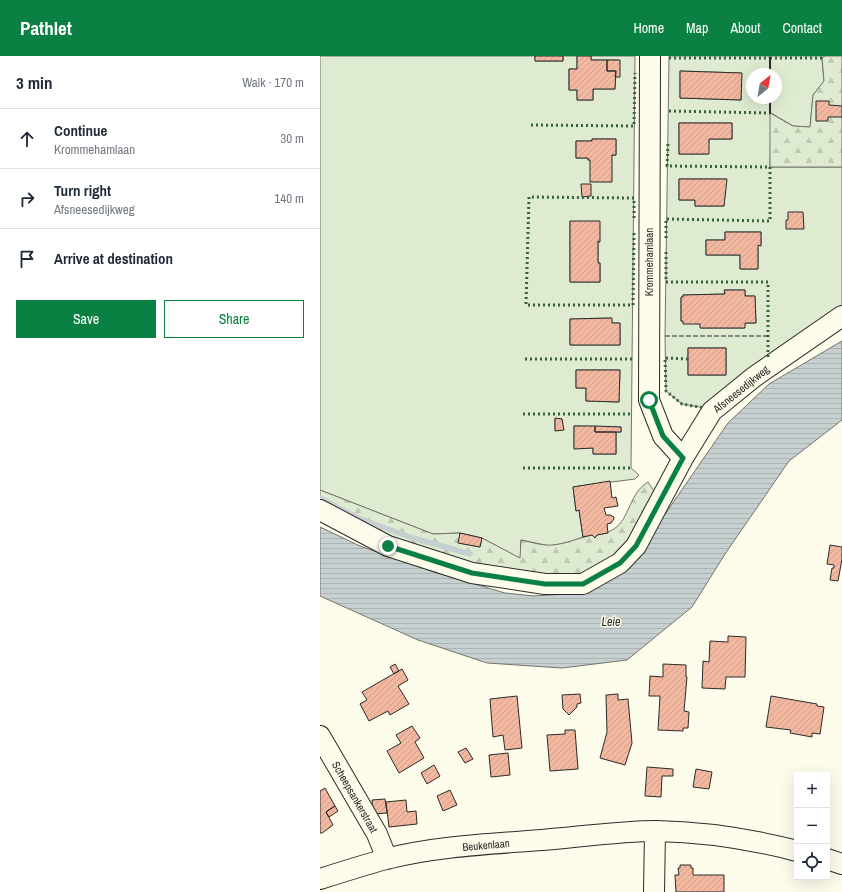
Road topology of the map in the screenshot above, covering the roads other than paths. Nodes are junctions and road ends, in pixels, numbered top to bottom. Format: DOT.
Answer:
graph roads {
  1 [pos="650,56"];
  2 [pos="842,316"];
  3 [pos="683,458"];
  4 [pos="320,510"];
  5 [pos="320,736"];
  6 [pos="655,831"];
  7 [pos="794,850"];
  8 [pos="387,859"];
  9 [pos="830,860"];
  10 [pos="842,864"];
  11 [pos="320,880"];
  12 [pos="654,892"];
  1 -- 3 [label="street, Krommehamlaan"];
  2 -- 3 [label="street, Afsneesedijkweg"];
  3 -- 4 [label="street, Afsneesedijkweg"];
  5 -- 8 [label="street, Scheepsankerstraat"];
  6 -- 7 [label="street, Beukenlaan"];
  6 -- 8 [label="street, Beukenlaan"];
  6 -- 12 [label="street"];
  8 -- 11 [label="street, Beukenlaan"];
  9 -- 10 [label="street"];
}
